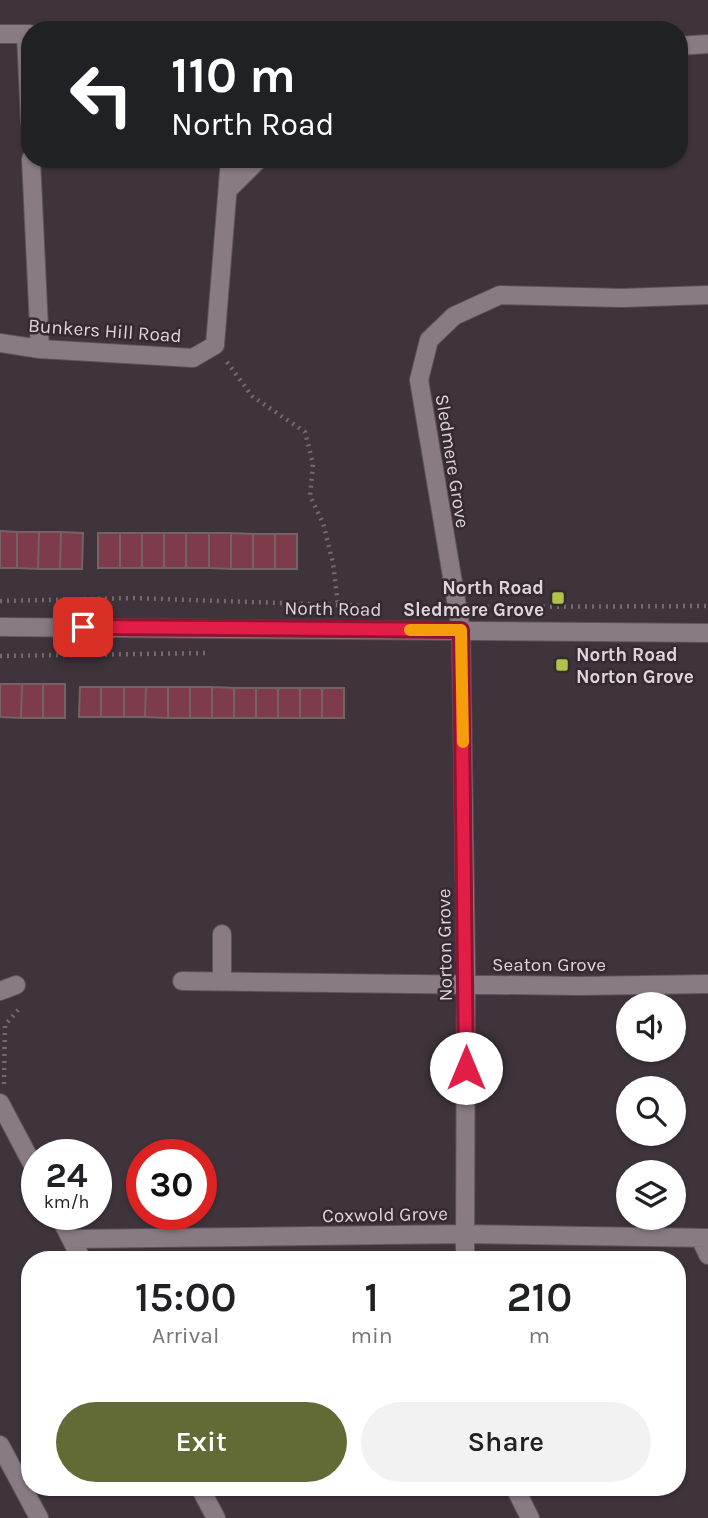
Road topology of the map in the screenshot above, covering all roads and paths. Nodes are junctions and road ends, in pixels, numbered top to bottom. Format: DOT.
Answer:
graph roads {
  1 [pos="0,34"];
  2 [pos="21,34"];
  3 [pos="708,44"];
  4 [pos="688,45"];
  5 [pos="32,168"];
  6 [pos="230,168"];
  7 [pos="250,168"];
  8 [pos="229,189"];
  9 [pos="708,295"];
  10 [pos="0,344"];
  11 [pos="215,345"];
  12 [pos="40,349"];
  13 [pos="0,601"];
  14 [pos="338,605"];
  15 [pos="376,606"];
  16 [pos="708,606"];
  17 [pos="457,607"];
  18 [pos="0,627"];
  19 [pos="461,630"];
  20 [pos="708,632"];
  21 [pos="222,934"];
  22 [pos="181,981"];
  23 [pos="222,981"];
  24 [pos="466,984"];
  25 [pos="708,984"];
  26 [pos="26,1002"];
  27 [pos="5,1098"];
  28 [pos="22,1139"];
  29 [pos="66,1230"];
  30 [pos="466,1234"];
  31 [pos="704,1238"];
  32 [pos="71,1239"];
  33 [pos="77,1251"];
  34 [pos="465,1251"];
  35 [pos="708,1255"];
  36 [pos="0,1445"];
  37 [pos="21,1484"];
  38 [pos="27,1496"];
  39 [pos="204,1496"];
  40 [pos="519,1496"];
  41 [pos="39,1518"];
  42 [pos="216,1518"];
  43 [pos="530,1518"];
  1 -- 2 [label="street"];
  3 -- 4 [label="street"];
  5 -- 12 [label="street"];
  6 -- 8 [label="street"];
  7 -- 8 [label="street"];
  8 -- 11 [label="street"];
  9 -- 17 [label="street, Sledmere Grove"];
  10 -- 12 [label="street, Bunkers Hill Road"];
  11 -- 12 [label="street, Bunkers Hill Road"];
  11 -- 14 [label="path"];
  13 -- 14 [label="path"];
  14 -- 15 [label="path"];
  16 -- 17 [label="path"];
  17 -- 19 [label="street, Sledmere Grove"];
  18 -- 19 [label="street, North Road"];
  19 -- 20 [label="street, North Road"];
  19 -- 24 [label="street, Norton Grove"];
  21 -- 23 [label="street"];
  22 -- 23 [label="street, Seaton Grove"];
  23 -- 24 [label="street, Seaton Grove"];
  24 -- 25 [label="street, Seaton Grove"];
  24 -- 30 [label="street, Norton Grove"];
  26 -- 27 [label="path"];
  27 -- 28 [label="street"];
  29 -- 32 [label="street"];
  30 -- 31 [label="street, Coxwold Grove"];
  30 -- 32 [label="street, Coxwold Grove"];
  30 -- 34 [label="street, Norton Grove"];
  31 -- 35 [label="street, Coxwold Grove"];
  32 -- 33 [label="street"];
  36 -- 37 [label="street"];
  38 -- 41 [label="street"];
  39 -- 42 [label="street"];
  40 -- 43 [label="street"];
}
